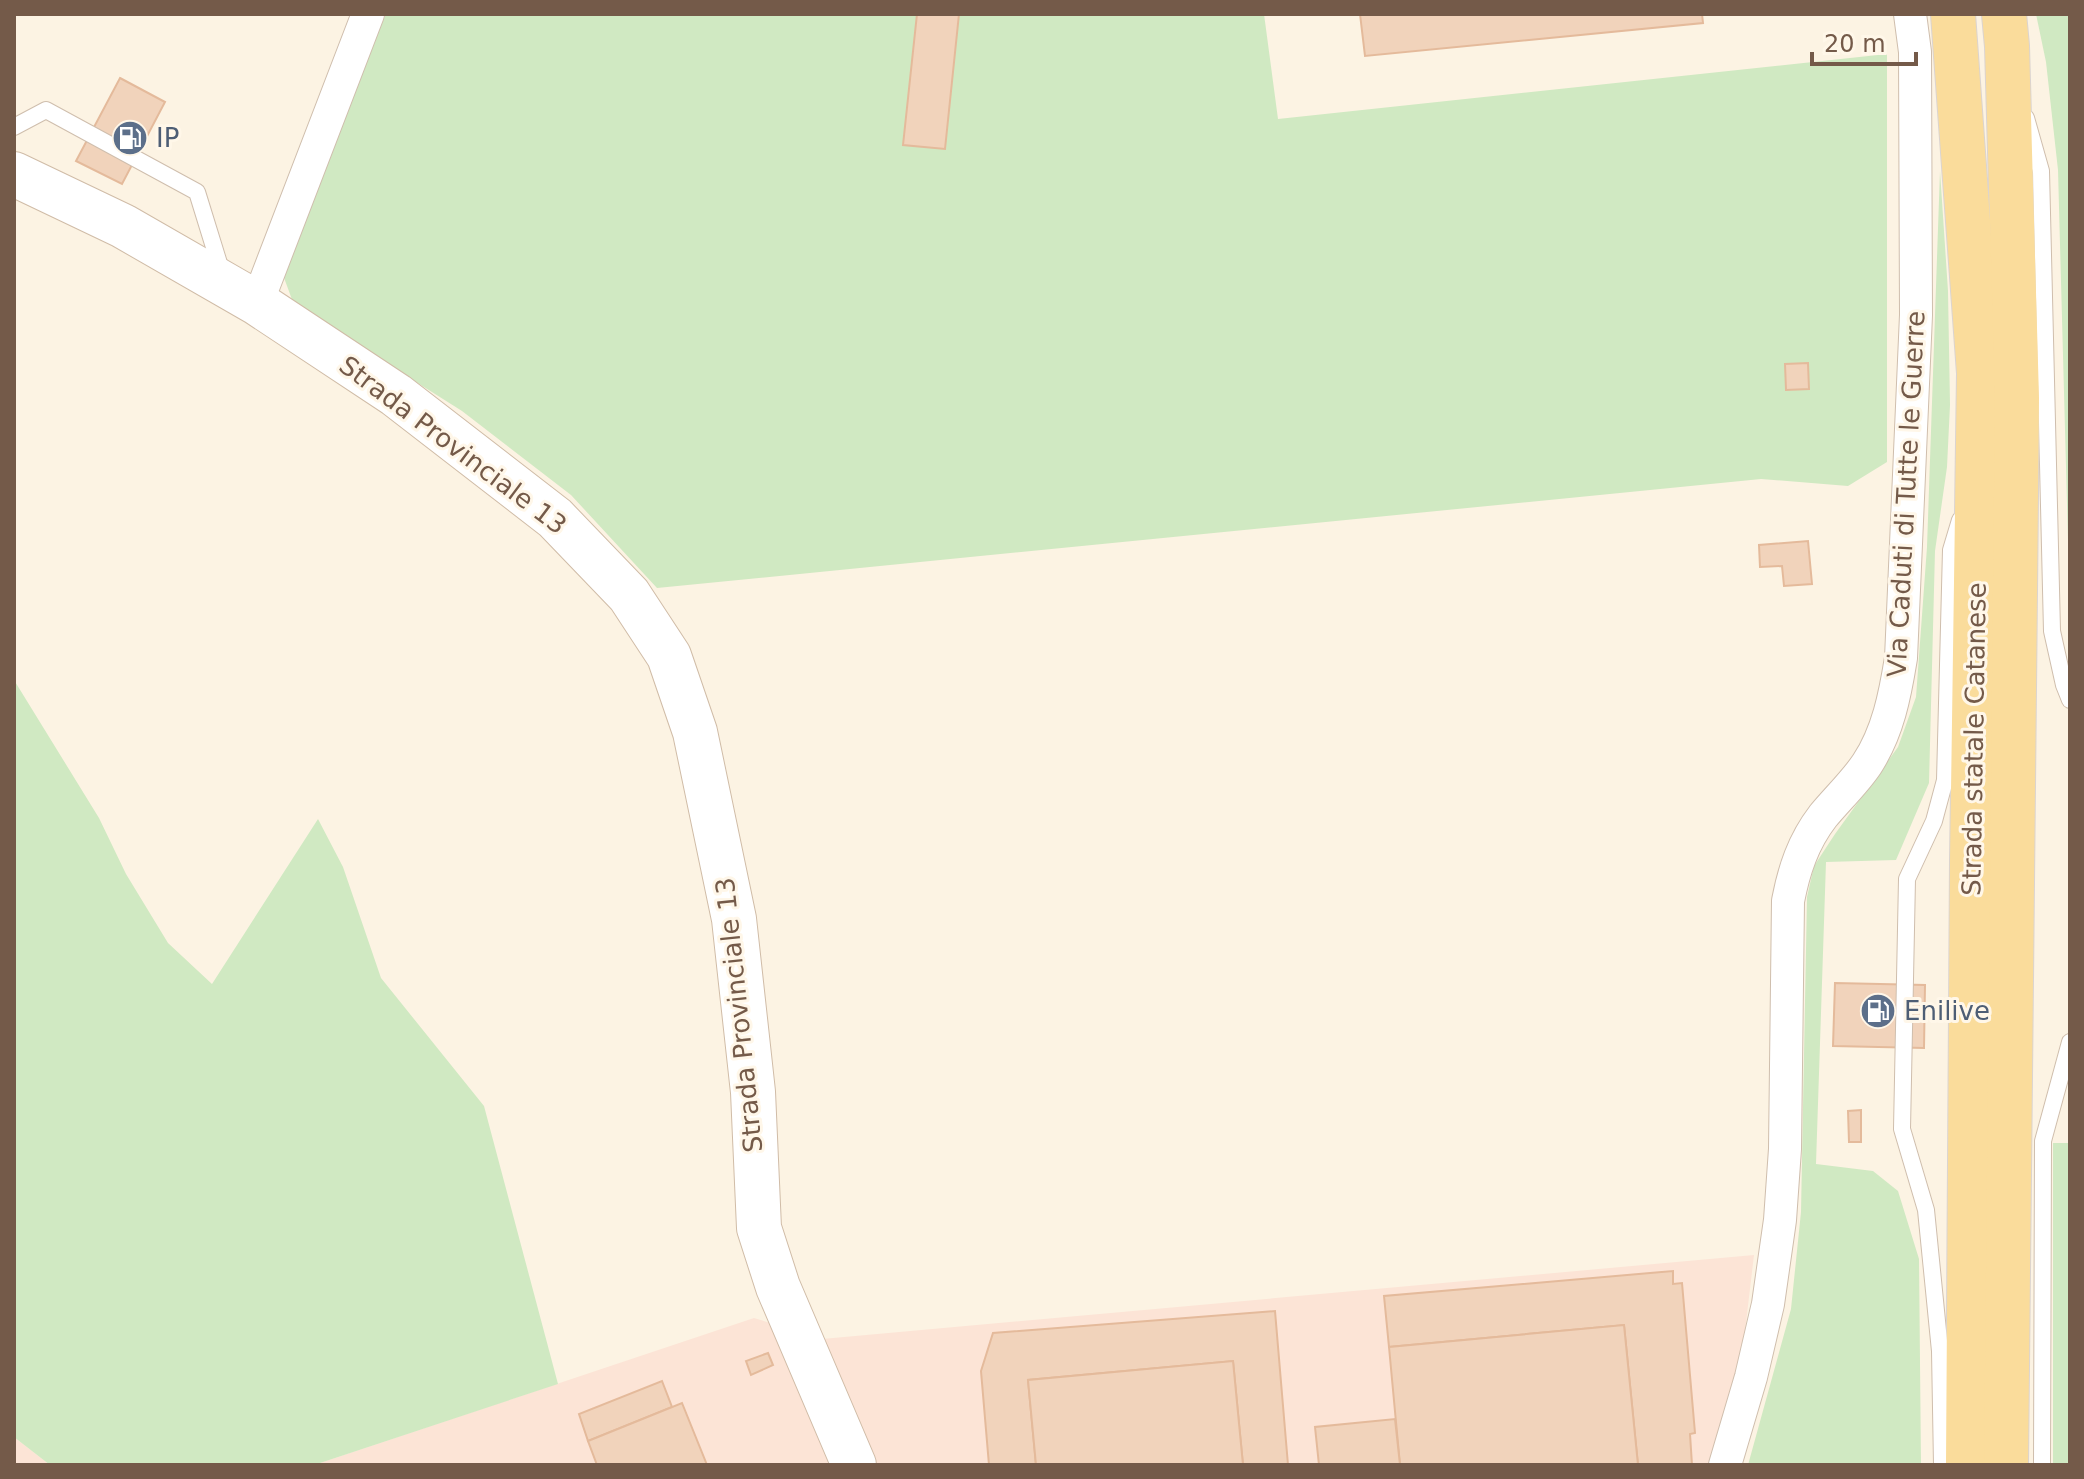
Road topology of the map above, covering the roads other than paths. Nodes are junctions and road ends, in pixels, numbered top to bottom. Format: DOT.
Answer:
graph roads {
  1 [pos="368,14"];
  2 [pos="1910,14"];
  3 [pos="1953,14"];
  4 [pos="2005,30"];
  5 [pos="14,127"];
  6 [pos="14,174"];
  7 [pos="241,294"];
  8 [pos="1978,457"];
  9 [pos="2070,700"];
  10 [pos="2070,1042"];
  11 [pos="854,1465"];
  12 [pos="1725,1465"];
  13 [pos="1942,1465"];
  14 [pos="1968,1465"];
  15 [pos="2006,1465"];
  16 [pos="2042,1465"];
  1 -- 7 [label="street"];
  2 -- 12 [label="street, Via Caduti di Tutte le Guerre"];
  3 -- 8 [label="main road, Strada statale Catanese"];
  4 -- 9 [label="lane"];
  4 -- 15 [label="main road, Strada statale Catanese"];
  5 -- 7 [label="lane"];
  6 -- 7 [label="main road, Strada Provinciale 13"];
  7 -- 11 [label="main road, Strada Provinciale 13"];
  8 -- 13 [label="lane"];
  8 -- 14 [label="main road, Strada statale Catanese"];
  10 -- 16 [label="lane"];
}
